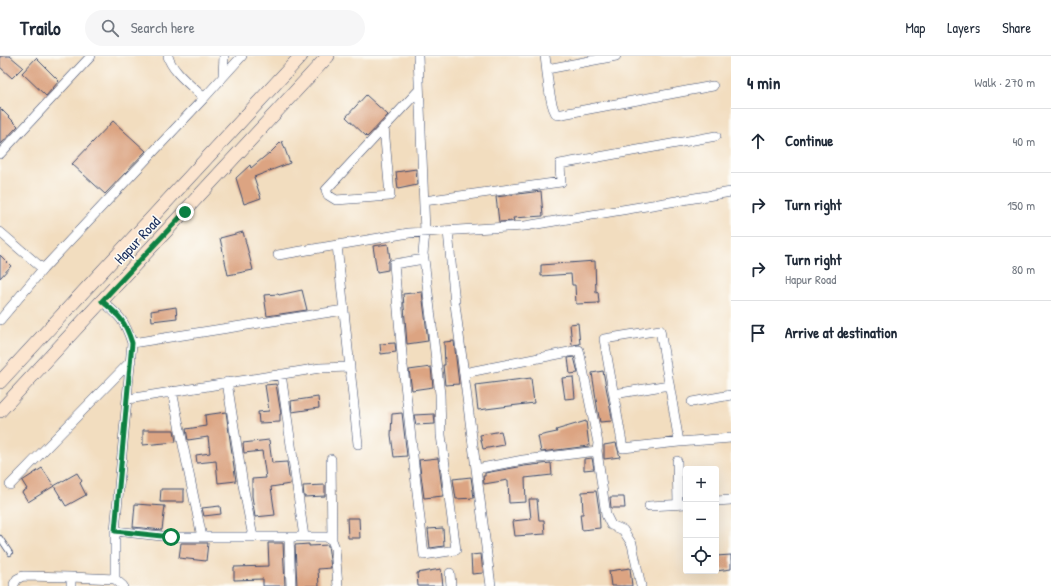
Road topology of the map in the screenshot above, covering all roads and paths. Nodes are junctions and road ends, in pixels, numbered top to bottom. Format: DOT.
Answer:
graph roads {
  1 [pos="91,56"];
  2 [pos="168,56"];
  3 [pos="224,56"];
  4 [pos="242,56"];
  5 [pos="301,56"];
  6 [pos="328,56"];
  7 [pos="418,56"];
  8 [pos="545,56"];
  9 [pos="616,56"];
  10 [pos="547,69"];
  11 [pos="223,75"];
  12 [pos="713,86"];
  13 [pos="420,90"];
  14 [pos="204,98"];
  15 [pos="384,127"];
  16 [pos="716,136"];
  17 [pos="0,154"];
  18 [pos="731,195"];
  19 [pos="424,201"];
  20 [pos="448,231"];
  21 [pos="0,232"];
  22 [pos="425,232"];
  23 [pos="337,245"];
  24 [pos="278,255"];
  25 [pos="424,260"];
  26 [pos="43,269"];
  27 [pos="102,301"];
  28 [pos="344,310"];
  29 [pos="0,320"];
  30 [pos="132,343"];
  31 [pos="131,360"];
  32 [pos="350,367"];
  33 [pos="464,373"];
  34 [pos="281,374"];
  35 [pos="0,382"];
  36 [pos="227,382"];
  37 [pos="669,384"];
  38 [pos="172,391"];
  39 [pos="614,394"];
  40 [pos="731,395"];
  41 [pos="128,399"];
  42 [pos="692,402"];
  43 [pos="0,410"];
  44 [pos="731,438"];
  45 [pos="679,442"];
  46 [pos="358,444"];
  47 [pos="597,451"];
  48 [pos="330,459"];
  49 [pos="677,461"];
  50 [pos="476,469"];
  51 [pos="10,485"];
  52 [pos="731,500"];
  53 [pos="719,501"];
  54 [pos="682,504"];
  55 [pos="649,506"];
  56 [pos="115,531"];
  57 [pos="202,537"];
  58 [pos="253,537"];
  59 [pos="289,537"];
  60 [pos="304,537"];
  61 [pos="0,538"];
  62 [pos="332,540"];
  63 [pos="10,554"];
  64 [pos="450,573"];
  65 [pos="115,579"];
  66 [pos="71,582"];
  67 [pos="14,586"];
  68 [pos="123,586"];
  69 [pos="291,586"];
  70 [pos="338,586"];
  71 [pos="451,586"];
  72 [pos="491,586"];
  73 [pos="641,586"];
  1 -- 17 [label="street"];
  2 -- 14 [label="street"];
  3 -- 11 [label="street"];
  4 -- 11 [label="street"];
  5 -- 35 [label="main road, Hapur Road"];
  6 -- 27 [label="main road, Hapur Road"];
  7 -- 13 [label="street"];
  8 -- 10 [label="street"];
  9 -- 10 [label="street"];
  10 -- 12 [label="street"];
  11 -- 14 [label="street"];
  13 -- 15 [label="street"];
  13 -- 19 [label="street"];
  14 -- 26 [label="street"];
  15 -- 15 [label="street"];
  16 -- 19 [label="street"];
  18 -- 20 [label="street"];
  19 -- 22 [label="street"];
  20 -- 22 [label="street"];
  20 -- 33 [label="street"];
  21 -- 26 [label="street"];
  22 -- 23 [label="street"];
  22 -- 25 [label="street"];
  23 -- 24 [label="street"];
  23 -- 28 [label="street"];
  25 -- 25 [label="street"];
  26 -- 29 [label="street"];
  27 -- 30 [label="street"];
  27 -- 43 [label="main road, Hapur Road"];
  28 -- 30 [label="street"];
  28 -- 32 [label="street"];
  30 -- 31 [label="street"];
  31 -- 41 [label="street"];
  31 -- 51 [label="street"];
  32 -- 34 [label="street"];
  32 -- 46 [label="street"];
  33 -- 47 [label="street"];
  33 -- 50 [label="street"];
  34 -- 36 [label="street"];
  34 -- 60 [label="street"];
  36 -- 38 [label="street"];
  36 -- 58 [label="street"];
  37 -- 39 [label="street"];
  37 -- 39 [label="street"];
  37 -- 45 [label="street"];
  38 -- 41 [label="street"];
  38 -- 57 [label="street"];
  39 -- 45 [label="street"];
  40 -- 42 [label="street"];
  41 -- 56 [label="street"];
  44 -- 45 [label="street"];
  47 -- 50 [label="street"];
  47 -- 73 [label="street"];
  48 -- 62 [label="street"];
  49 -- 54 [label="street"];
  50 -- 72 [label="street"];
  52 -- 53 [label="street"];
  54 -- 55 [label="street"];
  56 -- 57 [label="street"];
  56 -- 65 [label="street"];
  57 -- 58 [label="street"];
  58 -- 59 [label="street"];
  59 -- 60 [label="street"];
  59 -- 69 [label="street"];
  60 -- 62 [label="street"];
  61 -- 63 [label="lane"];
  62 -- 70 [label="street"];
  64 -- 71 [label="street"];
  65 -- 66 [label="street"];
  65 -- 68 [label="street"];
  66 -- 67 [label="street"];
}
